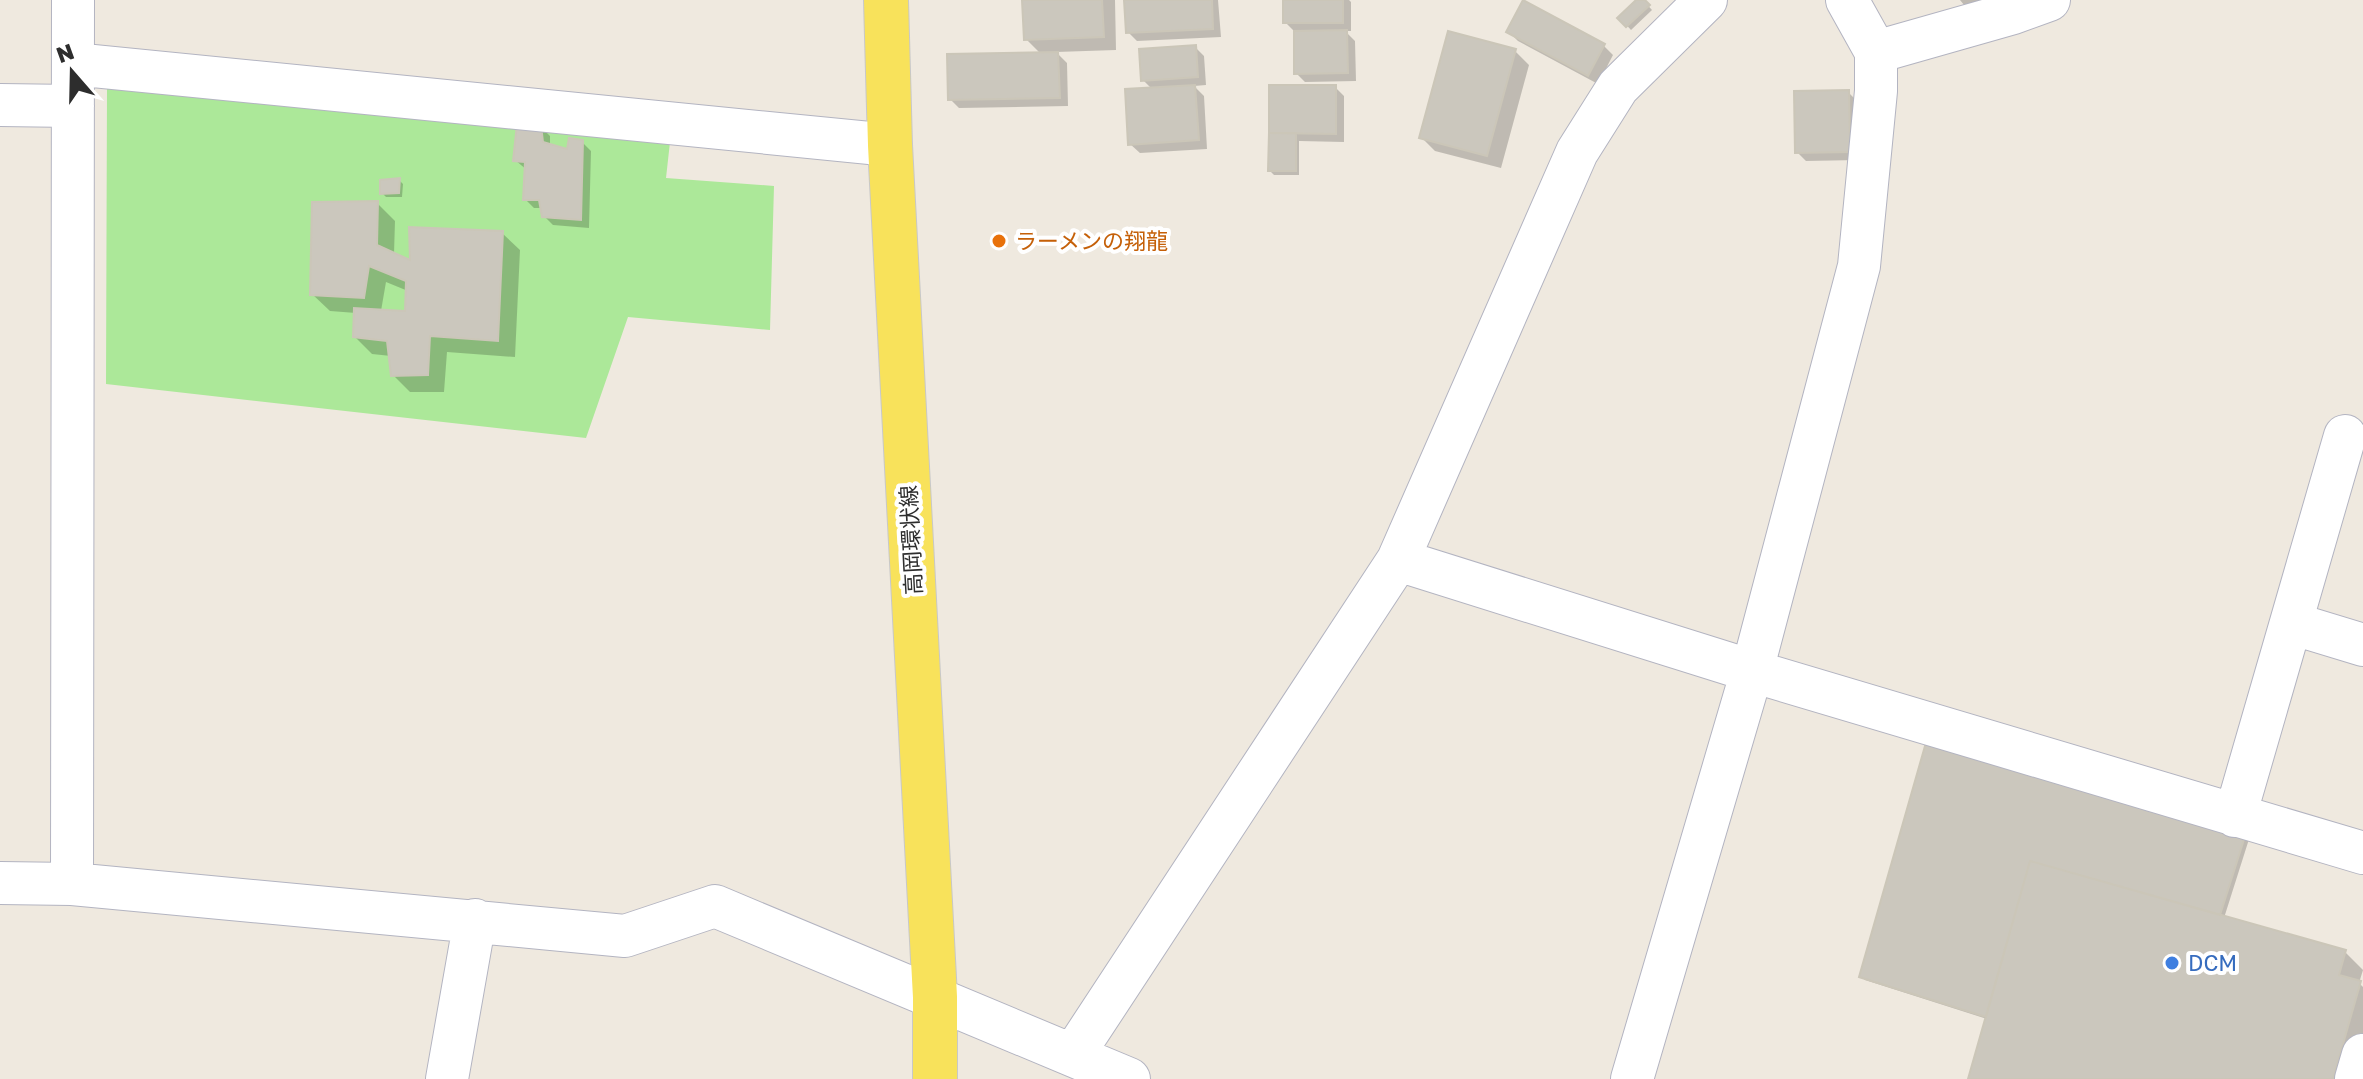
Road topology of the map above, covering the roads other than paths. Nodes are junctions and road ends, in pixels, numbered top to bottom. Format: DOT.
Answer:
graph roads {
  1 [pos="73,0"];
  2 [pos="886,0"];
  3 [pos="1706,0"];
  4 [pos="1847,0"];
  5 [pos="2043,1"];
  6 [pos="1876,52"];
  7 [pos="73,64"];
  8 [pos="0,105"];
  9 [pos="73,106"];
  10 [pos="890,145"];
  11 [pos="2345,436"];
  12 [pos="1398,560"];
  13 [pos="2291,623"];
  14 [pos="2363,645"];
  15 [pos="1752,671"];
  16 [pos="2235,816"];
  17 [pos="2363,853"];
  18 [pos="0,883"];
  19 [pos="72,884"];
  20 [pos="475,920"];
  21 [pos="935,997"];
  22 [pos="1073,1055"];
  23 [pos="2363,1055"];
  24 [pos="447,1079"];
  25 [pos="935,1079"];
  26 [pos="1129,1079"];
  27 [pos="1632,1079"];
  28 [pos="2356,1079"];
  1 -- 7 [label="street"];
  2 -- 10 [label="main road, 高岡環状線"];
  3 -- 12 [label="street"];
  4 -- 6 [label="street"];
  5 -- 6 [label="street"];
  6 -- 15 [label="street"];
  7 -- 9 [label="street"];
  7 -- 10 [label="street"];
  8 -- 9 [label="street"];
  9 -- 19 [label="street"];
  10 -- 21 [label="main road, 高岡環状線"];
  11 -- 13 [label="street"];
  12 -- 15 [label="street"];
  12 -- 22 [label="street"];
  13 -- 14 [label="street"];
  13 -- 16 [label="street"];
  15 -- 16 [label="street"];
  15 -- 27 [label="street"];
  16 -- 17 [label="street"];
  18 -- 19 [label="street"];
  19 -- 20 [label="street"];
  20 -- 21 [label="street"];
  20 -- 24 [label="street"];
  21 -- 22 [label="street"];
  21 -- 25 [label="main road, 高岡環状線"];
  22 -- 26 [label="street"];
  23 -- 28 [label="street"];
}
